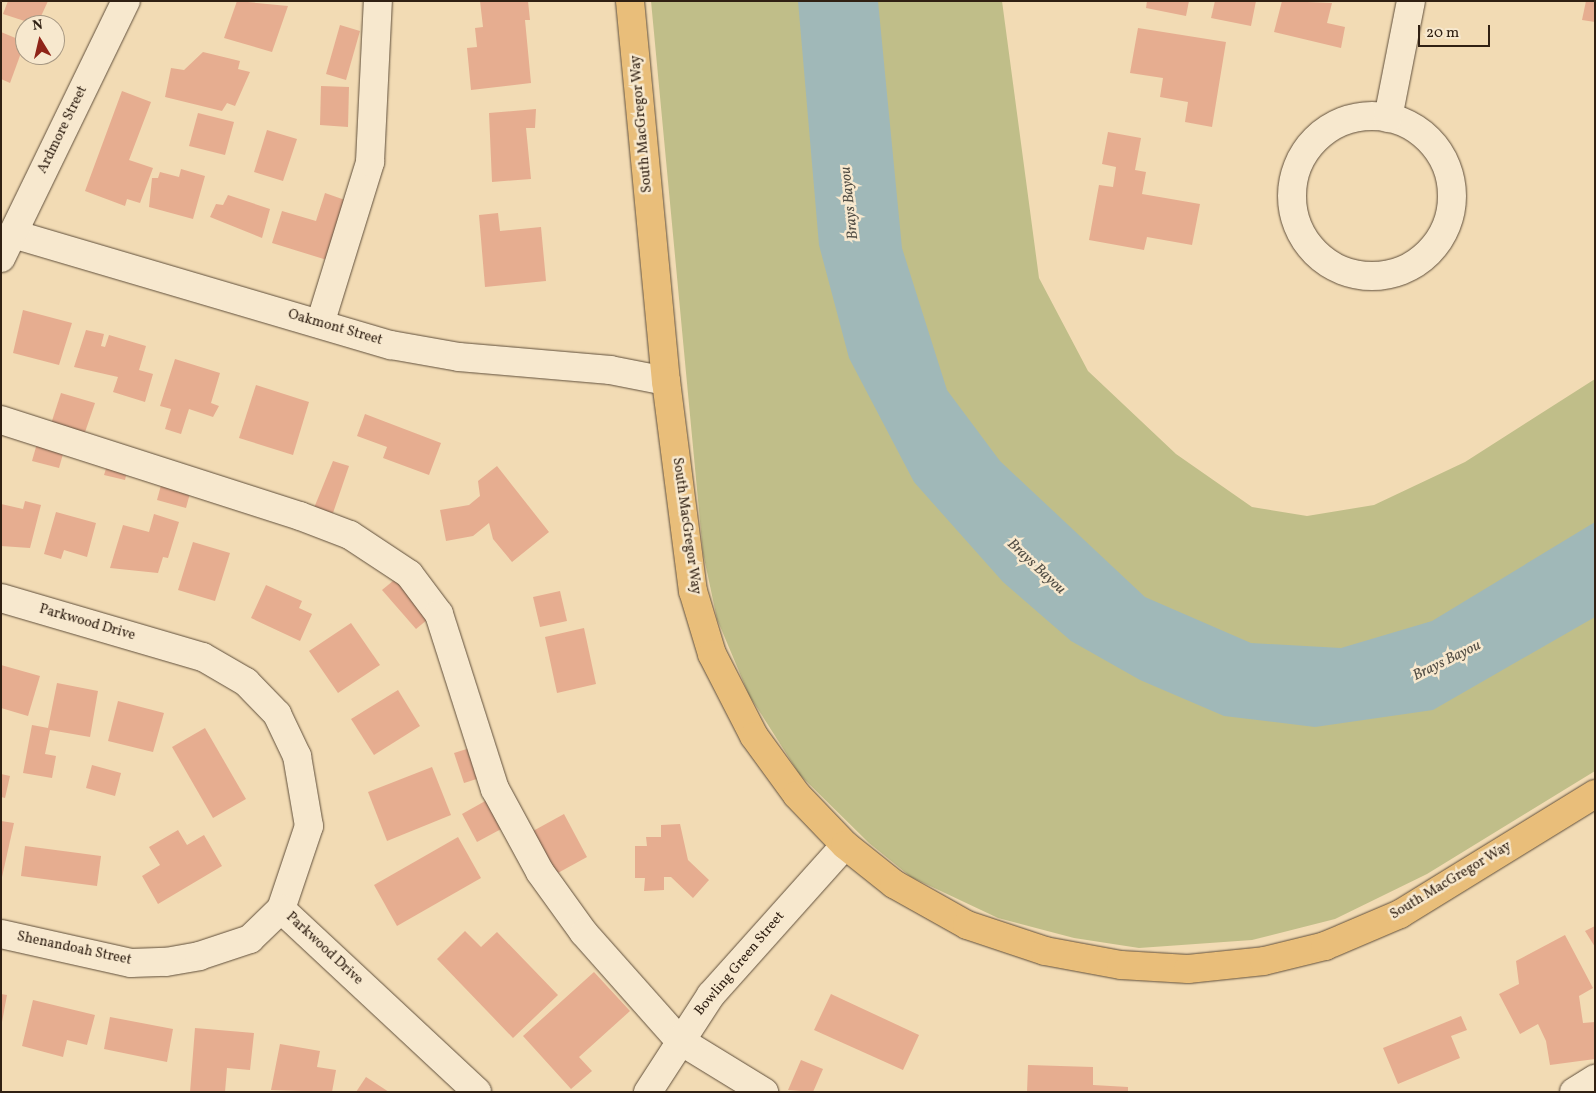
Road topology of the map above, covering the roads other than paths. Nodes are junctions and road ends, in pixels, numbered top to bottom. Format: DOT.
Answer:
graph roads {
  1 [pos="126,1"];
  2 [pos="378,1"];
  3 [pos="630,1"];
  4 [pos="1411,1"];
  5 [pos="1388,118"];
  6 [pos="13,234"];
  7 [pos="1,258"];
  8 [pos="320,324"];
  9 [pos="666,381"];
  10 [pos="1,420"];
  11 [pos="1,598"];
  12 [pos="1595,794"];
  13 [pos="845,845"];
  14 [pos="281,909"];
  15 [pos="1,934"];
  16 [pos="680,1040"];
  17 [pos="1595,1079"];
  18 [pos="477,1092"];
  19 [pos="648,1092"];
  20 [pos="764,1092"];
  21 [pos="1574,1092"];
  1 -- 6 [label="street, Ardmore Street"];
  2 -- 8 [label="street"];
  3 -- 9 [label="main road, South MacGregor Way"];
  4 -- 5 [label="street"];
  5 -- 5 [label="street"];
  6 -- 7 [label="street, Ardmore Street"];
  6 -- 8 [label="street, Oakmont Street"];
  8 -- 9 [label="street, Oakmont Street"];
  9 -- 13 [label="main road, South MacGregor Way"];
  10 -- 16 [label="street"];
  11 -- 14 [label="street, Parkwood Drive"];
  12 -- 13 [label="main road, South MacGregor Way"];
  13 -- 16 [label="street, Bowling Green Street"];
  14 -- 15 [label="street, Shenandoah Street"];
  14 -- 18 [label="street, Parkwood Drive"];
  16 -- 19 [label="street, Bowling Green Street"];
  16 -- 20 [label="street"];
  17 -- 21 [label="street"];
}
